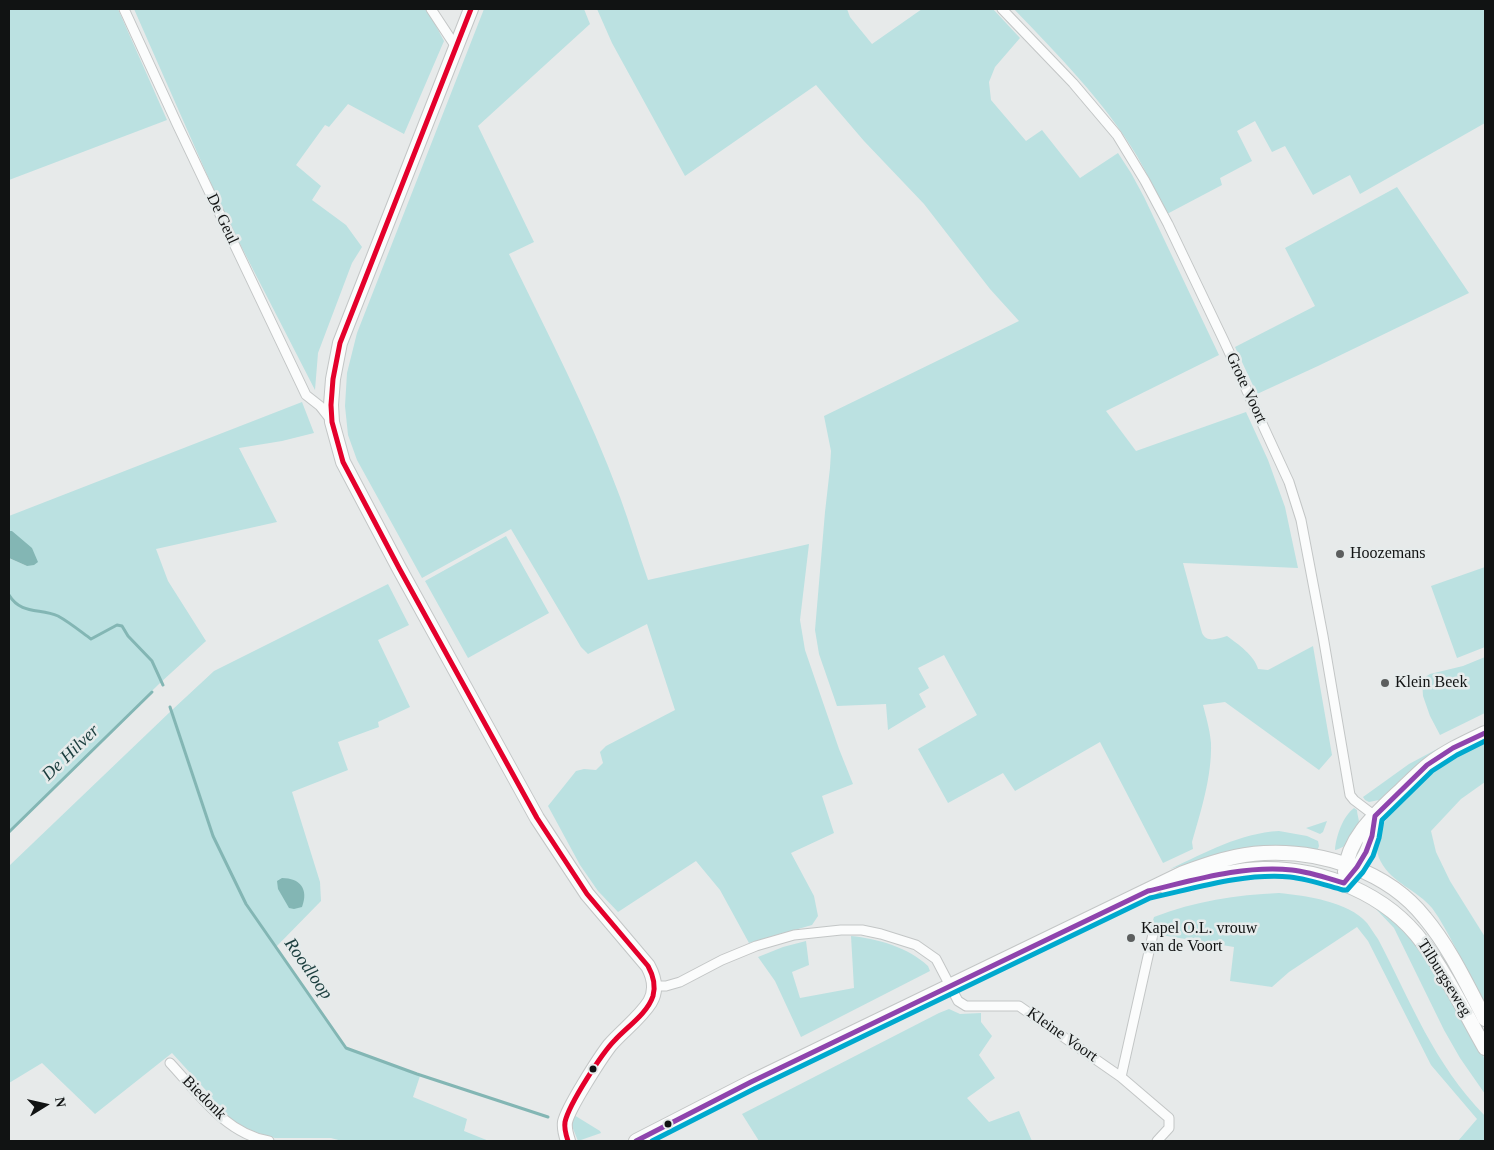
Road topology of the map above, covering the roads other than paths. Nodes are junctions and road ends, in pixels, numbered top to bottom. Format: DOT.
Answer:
graph roads {
  1 [pos="124,9"];
  2 [pos="431,9"];
  3 [pos="471,9"];
  4 [pos="1002,9"];
  5 [pos="456,47"];
  6 [pos="332,422"];
  7 [pos="1485,733"];
  8 [pos="1375,816"];
  9 [pos="1351,867"];
  10 [pos="1344,883"];
  11 [pos="1148,891"];
  12 [pos="1154,934"];
  13 [pos="950,985"];
  14 [pos="654,986"];
  15 [pos="1485,1020"];
  16 [pos="1485,1048"];
  17 [pos="170,1063"];
  18 [pos="1121,1077"];
  19 [pos="269,1141"];
  20 [pos="568,1141"];
  21 [pos="636,1141"];
  22 [pos="1157,1141"];
  1 -- 6 [label="street, De Geul"];
  2 -- 5 [label="street"];
  3 -- 5 [label="street"];
  4 -- 8 [label="street, Grote Voort"];
  5 -- 6 [label="street"];
  6 -- 14 [label="street"];
  7 -- 8 [label="street"];
  8 -- 9 [label="street"];
  9 -- 10 [label="street"];
  9 -- 11 [label="street, Tilburgseweg"];
  9 -- 15 [label="street, Tilburgseweg"];
  10 -- 11 [label="street, Tilburgseweg"];
  10 -- 16 [label="street, Tilburgseweg"];
  11 -- 13 [label="street, Tilburgseweg"];
  12 -- 18 [label="street"];
  13 -- 14 [label="street"];
  13 -- 18 [label="street, Kleine Voort"];
  13 -- 21 [label="street, Tilburgseweg"];
  14 -- 20 [label="street"];
  17 -- 19 [label="street, Biedonk"];
  18 -- 22 [label="street, Kleine Voort"];
}
